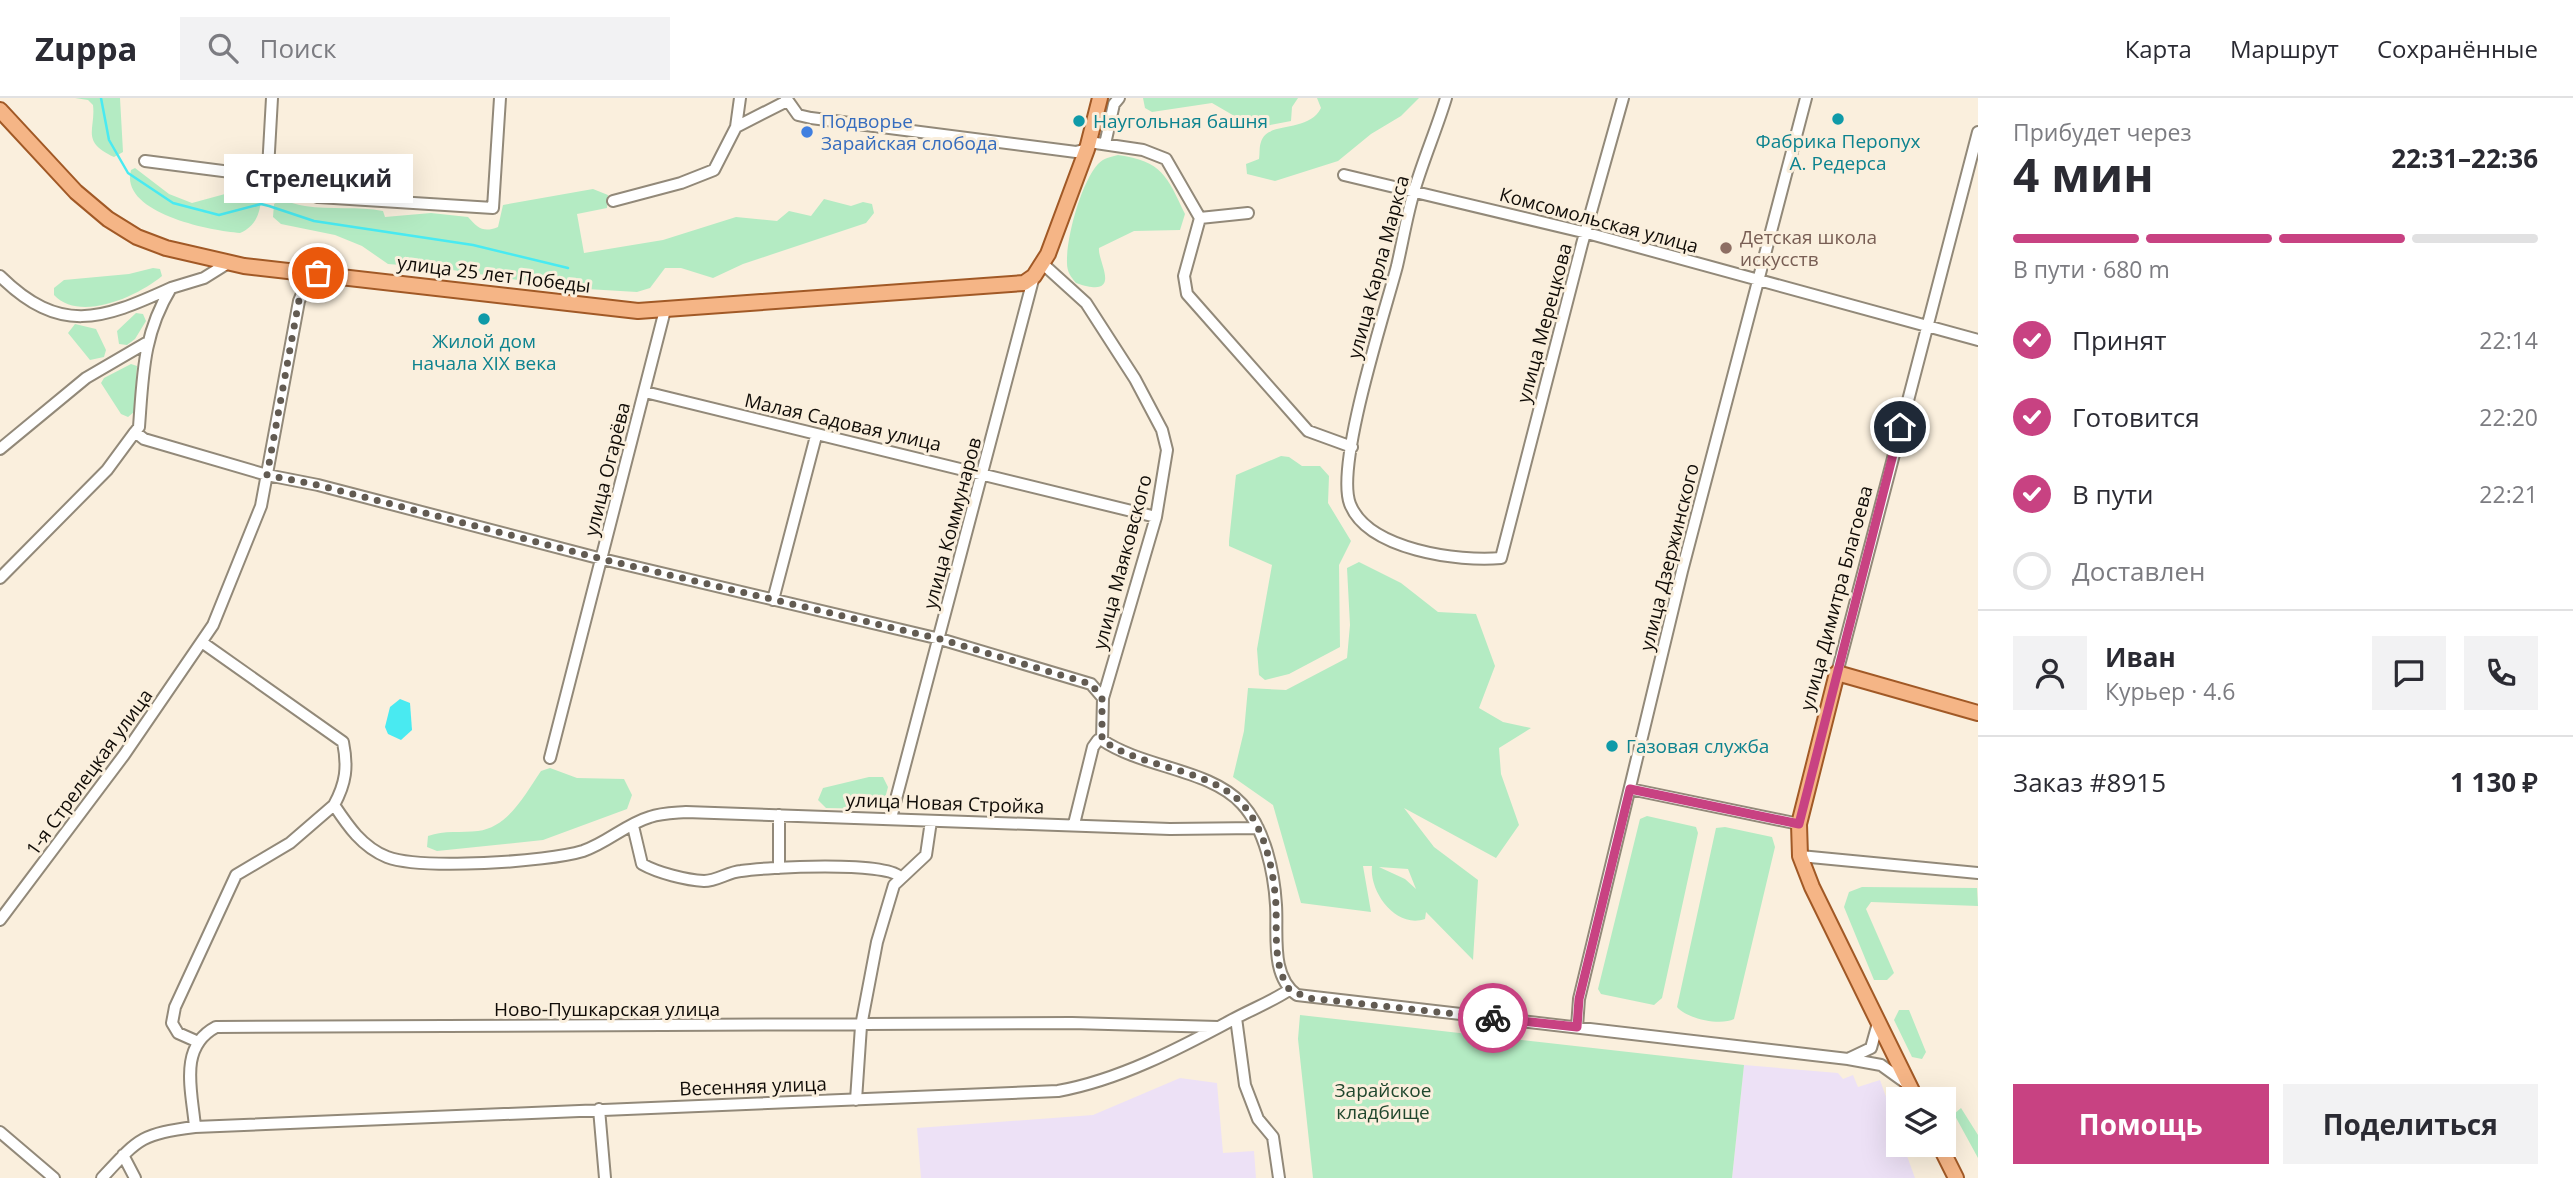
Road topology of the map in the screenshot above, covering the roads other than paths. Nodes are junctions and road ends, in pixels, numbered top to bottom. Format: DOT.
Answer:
graph roads {
  1 [pos="272,98"];
  2 [pos="500,98"];
  3 [pos="740,98"];
  4 [pos="1100,98"];
  5 [pos="1119,98"];
  6 [pos="1446,98"];
  7 [pos="1623,98"];
  8 [pos="1806,98"];
  9 [pos="786,99"];
  10 [pos="1,111"];
  11 [pos="736,127"];
  12 [pos="1978,132"];
  13 [pos="1105,144"];
  14 [pos="1088,146"];
  15 [pos="145,161"];
  16 [pos="268,167"];
  17 [pos="1344,175"];
  18 [pos="1414,190"];
  19 [pos="613,201"];
  20 [pos="1248,213"];
  21 [pos="1200,218"];
  22 [pos="1587,233"];
  23 [pos="228,263"];
  24 [pos="1043,264"];
  25 [pos="311,273"];
  26 [pos="0,276"];
  27 [pos="1034,276"];
  28 [pos="1760,281"];
  29 [pos="171,288"];
  30 [pos="665,310"];
  31 [pos="1927,326"];
  32 [pos="1978,340"];
  33 [pos="146,343"];
  34 [pos="645,392"];
  35 [pos="137,429"];
  36 [pos="816,436"];
  37 [pos="1352,447"];
  38 [pos="0,449"];
  39 [pos="983,473"];
  40 [pos="267,475"];
  41 [pos="1156,517"];
  42 [pos="1502,558"];
  43 [pos="602,559"];
  44 [pos="0,578"];
  45 [pos="773,600"];
  46 [pos="940,639"];
  47 [pos="203,643"];
  48 [pos="1837,673"];
  49 [pos="1102,698"];
  50 [pos="1978,713"];
  51 [pos="1102,740"];
  52 [pos="550,758"];
  53 [pos="1630,789"];
  54 [pos="334,806"];
  55 [pos="779,815"];
  56 [pos="891,818"];
  57 [pos="931,821"];
  58 [pos="1074,824"];
  59 [pos="1799,824"];
  60 [pos="634,826"];
  61 [pos="1258,828"];
  62 [pos="1800,856"];
  63 [pos="779,868"];
  64 [pos="1978,873"];
  65 [pos="900,877"];
  66 [pos="0,920"];
  67 [pos="1289,989"];
  68 [pos="1236,1018"];
  69 [pos="1878,1023"];
  70 [pos="861,1026"];
  71 [pos="1220,1027"];
  72 [pos="1577,1027"];
  73 [pos="196,1041"];
  74 [pos="1848,1059"];
  75 [pos="1907,1083"];
  76 [pos="1909,1087"];
  77 [pos="856,1100"];
  78 [pos="599,1109"];
  79 [pos="195,1127"];
  80 [pos="0,1132"];
  81 [pos="123,1155"];
  82 [pos="1946,1157"];
  83 [pos="54,1178"];
  84 [pos="102,1178"];
  85 [pos="135,1178"];
  86 [pos="605,1178"];
  87 [pos="1279,1178"];
  88 [pos="1956,1178"];
  1 -- 16 [label="street"];
  2 -- 16 [label="street"];
  3 -- 11 [label="street"];
  4 -- 14 [label="main road"];
  5 -- 13 [label="street"];
  6 -- 18 [label="street, улица Карла Маркса"];
  7 -- 22 [label="street, улица Мерецкова"];
  8 -- 28 [label="street, улица Дзержинского"];
  9 -- 11 [label="street"];
  9 -- 14 [label="street"];
  10 -- 23 [label="main road, улица 25 лет Победы"];
  11 -- 19 [label="street"];
  12 -- 31 [label="street, улица Димитра Благоева"];
  13 -- 14 [label="street"];
  13 -- 21 [label="street"];
  14 -- 24 [label="main road"];
  15 -- 16 [label="street"];
  17 -- 18 [label="street, Комсомольская улица"];
  18 -- 22 [label="street, Комсомольская улица"];
  18 -- 37 [label="street, улица Карла Маркса"];
  20 -- 21 [label="street"];
  21 -- 37 [label="street"];
  22 -- 28 [label="street, Комсомольская улица"];
  22 -- 42 [label="street, улица Мерецкова"];
  23 -- 25 [label="main road, улица 25 лет Победы"];
  23 -- 29 [label="street"];
  24 -- 27 [label="main road"];
  24 -- 41 [label="street, улица Маяковского"];
  25 -- 30 [label="main road, улица 25 лет Победы"];
  25 -- 40 [label="street, 1-я Стрелецкая улица"];
  26 -- 29 [label="street"];
  27 -- 30 [label="main road, улица 25 лет Победы"];
  27 -- 39 [label="street, улица Коммунаров"];
  28 -- 31 [label="street, Комсомольская улица"];
  28 -- 53 [label="street, улица Дзержинского"];
  29 -- 33 [label="street"];
  30 -- 34 [label="street, улица Огарёва"];
  31 -- 32 [label="street, Комсомольская улица"];
  31 -- 48 [label="street, улица Димитра Благоева"];
  33 -- 35 [label="street"];
  33 -- 38 [label="street"];
  34 -- 36 [label="street, Малая Садовая улица"];
  34 -- 43 [label="street, улица Огарёва"];
  35 -- 40 [label="street"];
  35 -- 44 [label="street"];
  36 -- 39 [label="street, Малая Садовая улица"];
  36 -- 45 [label="street"];
  37 -- 42 [label="street, улица Карла Маркса"];
  39 -- 41 [label="street, Малая Садовая улица"];
  39 -- 46 [label="street, улица Коммунаров"];
  40 -- 43 [label="street"];
  40 -- 47 [label="street, 1-я Стрелецкая улица"];
  41 -- 49 [label="street, улица Маяковского"];
  43 -- 45 [label="street"];
  43 -- 52 [label="street, улица Огарёва"];
  45 -- 46 [label="street"];
  46 -- 49 [label="street"];
  46 -- 56 [label="street, улица Коммунаров"];
  47 -- 54 [label="street"];
  47 -- 66 [label="street, 1-я Стрелецкая улица"];
  48 -- 50 [label="main road"];
  48 -- 59 [label="main road, улица Димитра Благоева"];
  49 -- 51 [label="street, улица Маяковского"];
  51 -- 58 [label="street"];
  51 -- 61 [label="street"];
  53 -- 59 [label="street"];
  53 -- 72 [label="street, улица Дзержинского"];
  54 -- 60 [label="street, улица Новая Стройка"];
  54 -- 73 [label="street"];
  55 -- 56 [label="street, улица Новая Стройка"];
  55 -- 60 [label="street, улица Новая Стройка"];
  55 -- 63 [label="street"];
  56 -- 57 [label="street, улица Новая Стройка"];
  57 -- 58 [label="street, улица Новая Стройка"];
  57 -- 65 [label="street"];
  58 -- 61 [label="street, улица Новая Стройка"];
  59 -- 62 [label="main road, улица Димитра Благоева"];
  60 -- 63 [label="street"];
  61 -- 67 [label="street"];
  62 -- 64 [label="street"];
  62 -- 69 [label="main road, улица Димитра Благоева"];
  63 -- 65 [label="street"];
  65 -- 70 [label="street"];
  67 -- 68 [label="street, Весенняя улица"];
  67 -- 72 [label="street"];
  68 -- 71 [label="street, Весенняя улица"];
  68 -- 87 [label="street"];
  69 -- 74 [label="street"];
  69 -- 75 [label="main road, улица Димитра Благоева"];
  70 -- 71 [label="street, Ново-Пушкарская улица"];
  70 -- 73 [label="street, Ново-Пушкарская улица"];
  70 -- 77 [label="street"];
  71 -- 77 [label="street, Весенняя улица"];
  72 -- 74 [label="street"];
  73 -- 79 [label="street"];
  74 -- 75 [label="street"];
  75 -- 76 [label="main road, улица Димитра Благоева"];
  77 -- 78 [label="street, Весенняя улица"];
  78 -- 79 [label="street, Весенняя улица"];
  78 -- 86 [label="street"];
  79 -- 81 [label="street"];
  80 -- 83 [label="street"];
  81 -- 84 [label="street"];
  81 -- 85 [label="street"];
  82 -- 88 [label="main road"];
}
